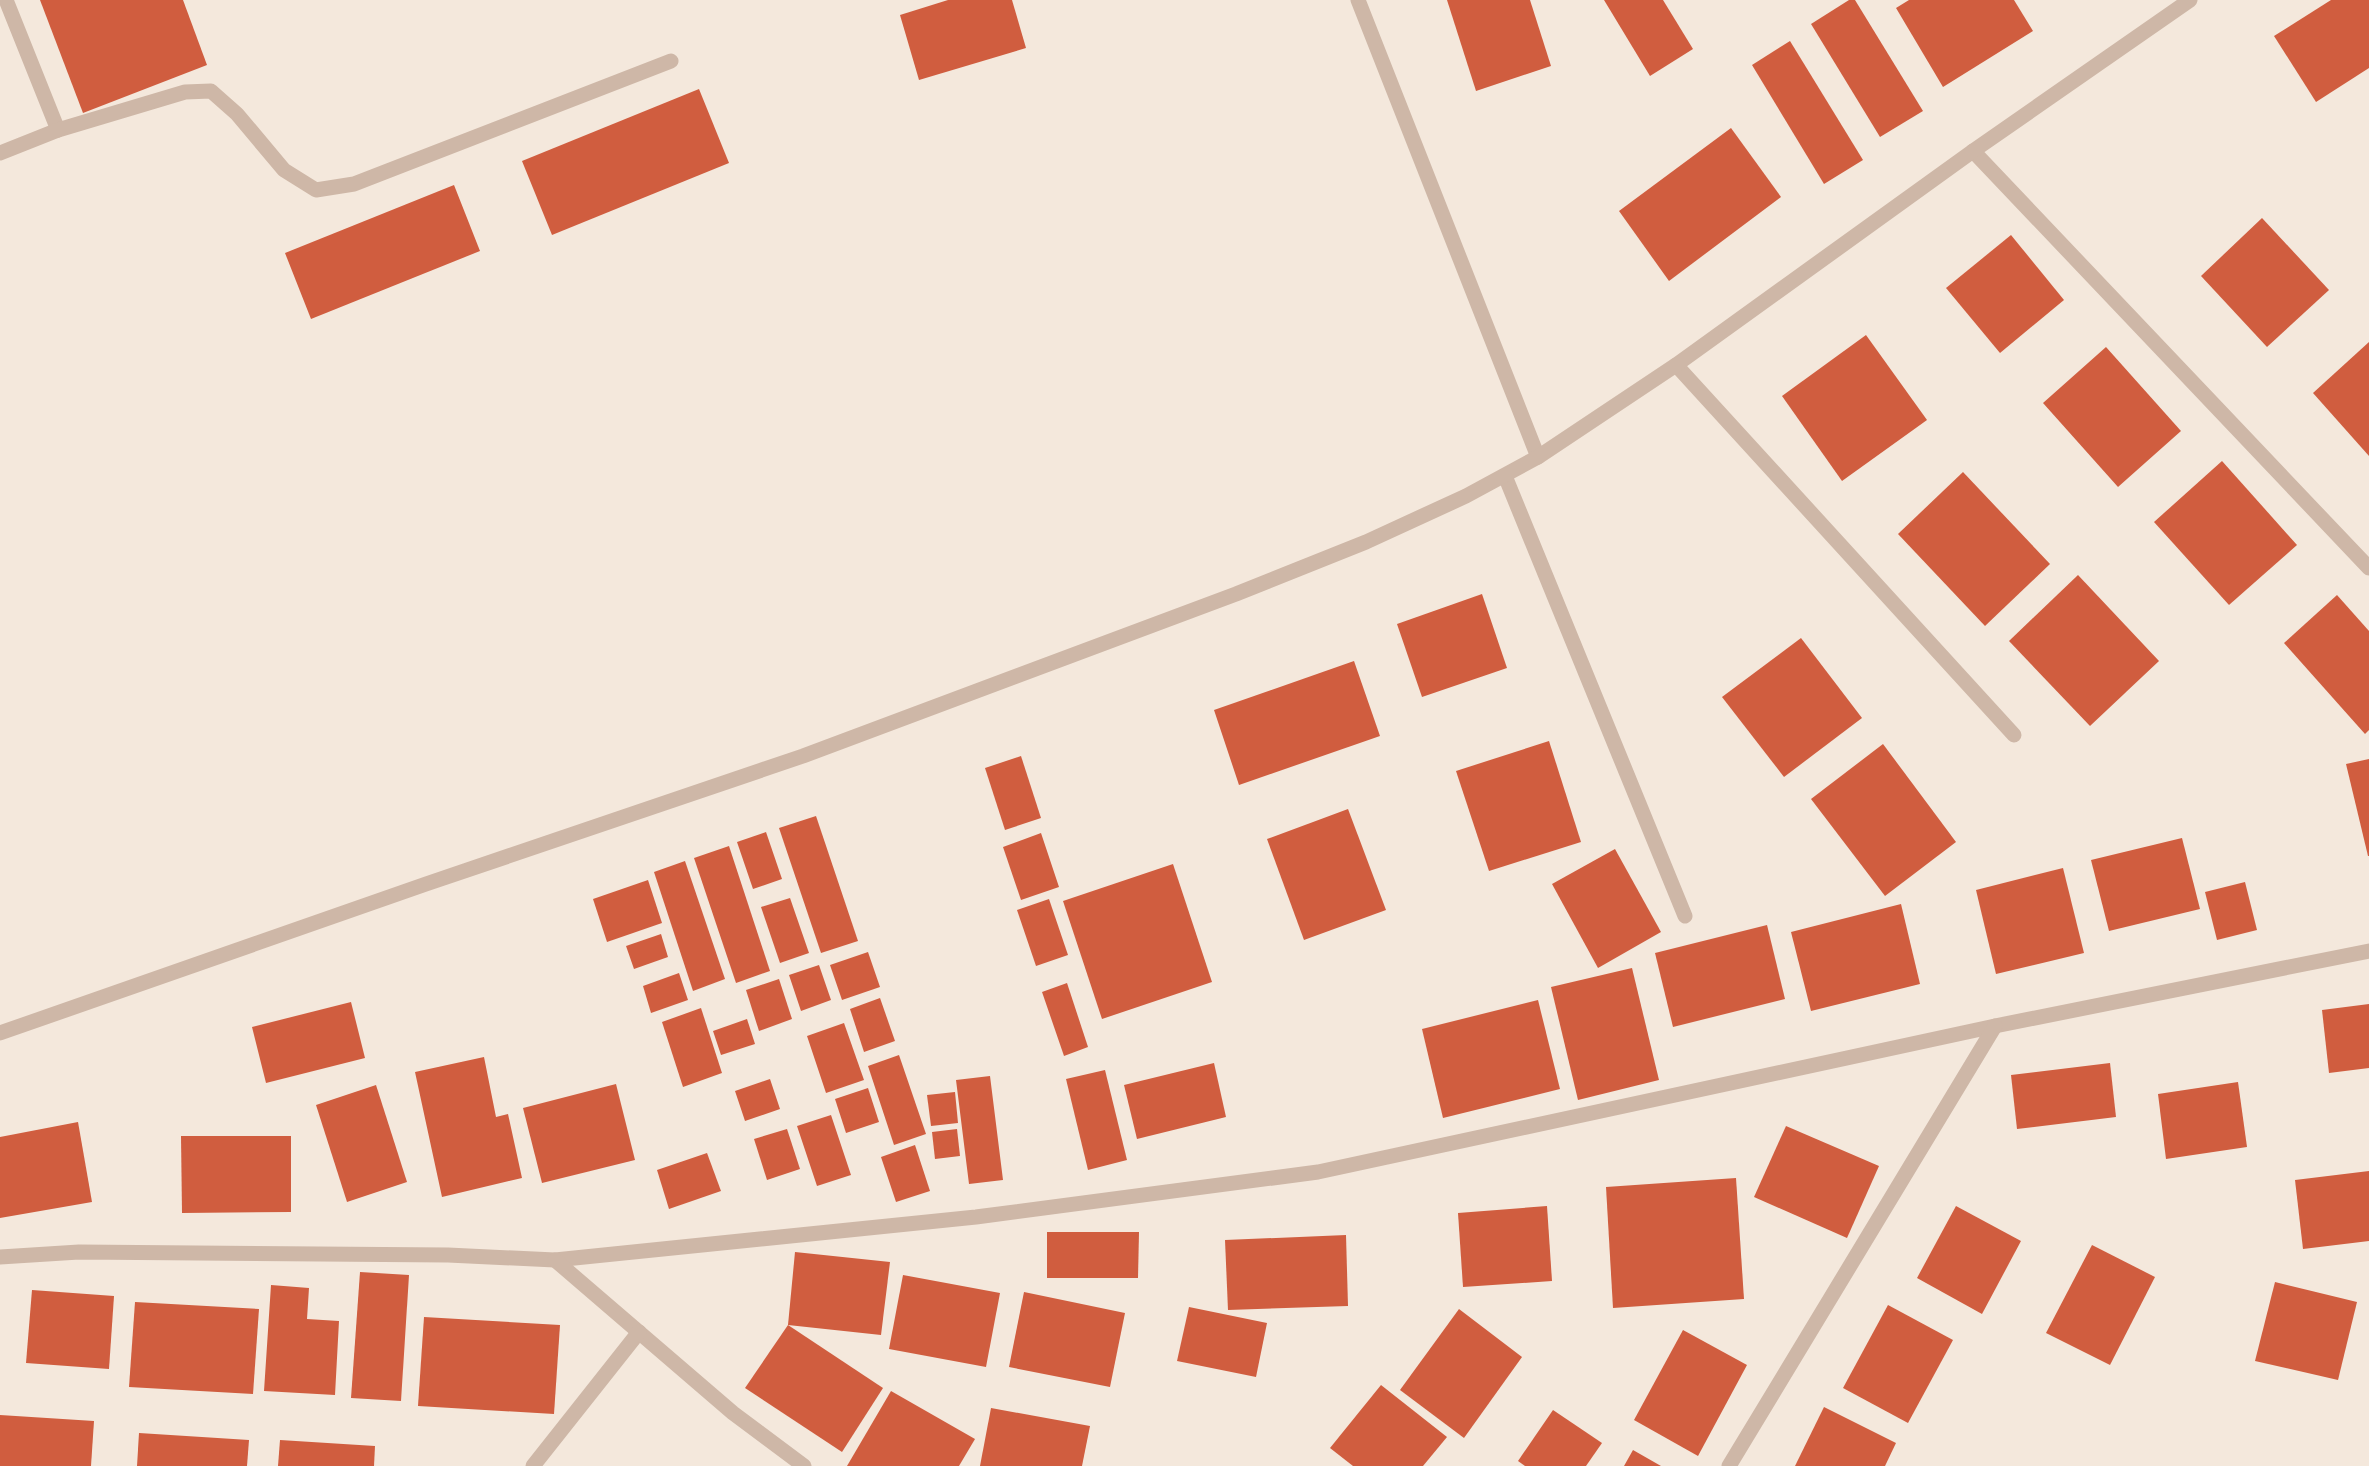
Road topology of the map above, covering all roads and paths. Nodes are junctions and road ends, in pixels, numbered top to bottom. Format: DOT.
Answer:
graph roads {
  1 [pos="6,0"];
  2 [pos="1358,0"];
  3 [pos="2190,0"];
  4 [pos="671,61"];
  5 [pos="58,129"];
  6 [pos="1973,151"];
  7 [pos="0,153"];
  8 [pos="1676,364"];
  9 [pos="1538,457"];
  10 [pos="1505,476"];
  11 [pos="2369,568"];
  12 [pos="2014,735"];
  13 [pos="1685,916"];
  14 [pos="2369,951"];
  15 [pos="1995,1026"];
  16 [pos="0,1033"];
  17 [pos="0,1257"];
  18 [pos="555,1260"];
  19 [pos="639,1332"];
  20 [pos="533,1466"];
  21 [pos="804,1466"];
  22 [pos="1729,1466"];
  1 -- 5 [label="street"];
  2 -- 9 [label="street"];
  3 -- 6 [label="street"];
  4 -- 5 [label="street"];
  5 -- 7 [label="street"];
  6 -- 8 [label="street"];
  6 -- 11 [label="street"];
  8 -- 9 [label="street"];
  8 -- 12 [label="street"];
  9 -- 10 [label="street"];
  10 -- 13 [label="street"];
  10 -- 16 [label="street"];
  14 -- 15 [label="street"];
  15 -- 18 [label="street"];
  15 -- 22 [label="street"];
  17 -- 18 [label="street"];
  18 -- 19 [label="street"];
  19 -- 20 [label="street"];
  19 -- 21 [label="street"];
}
